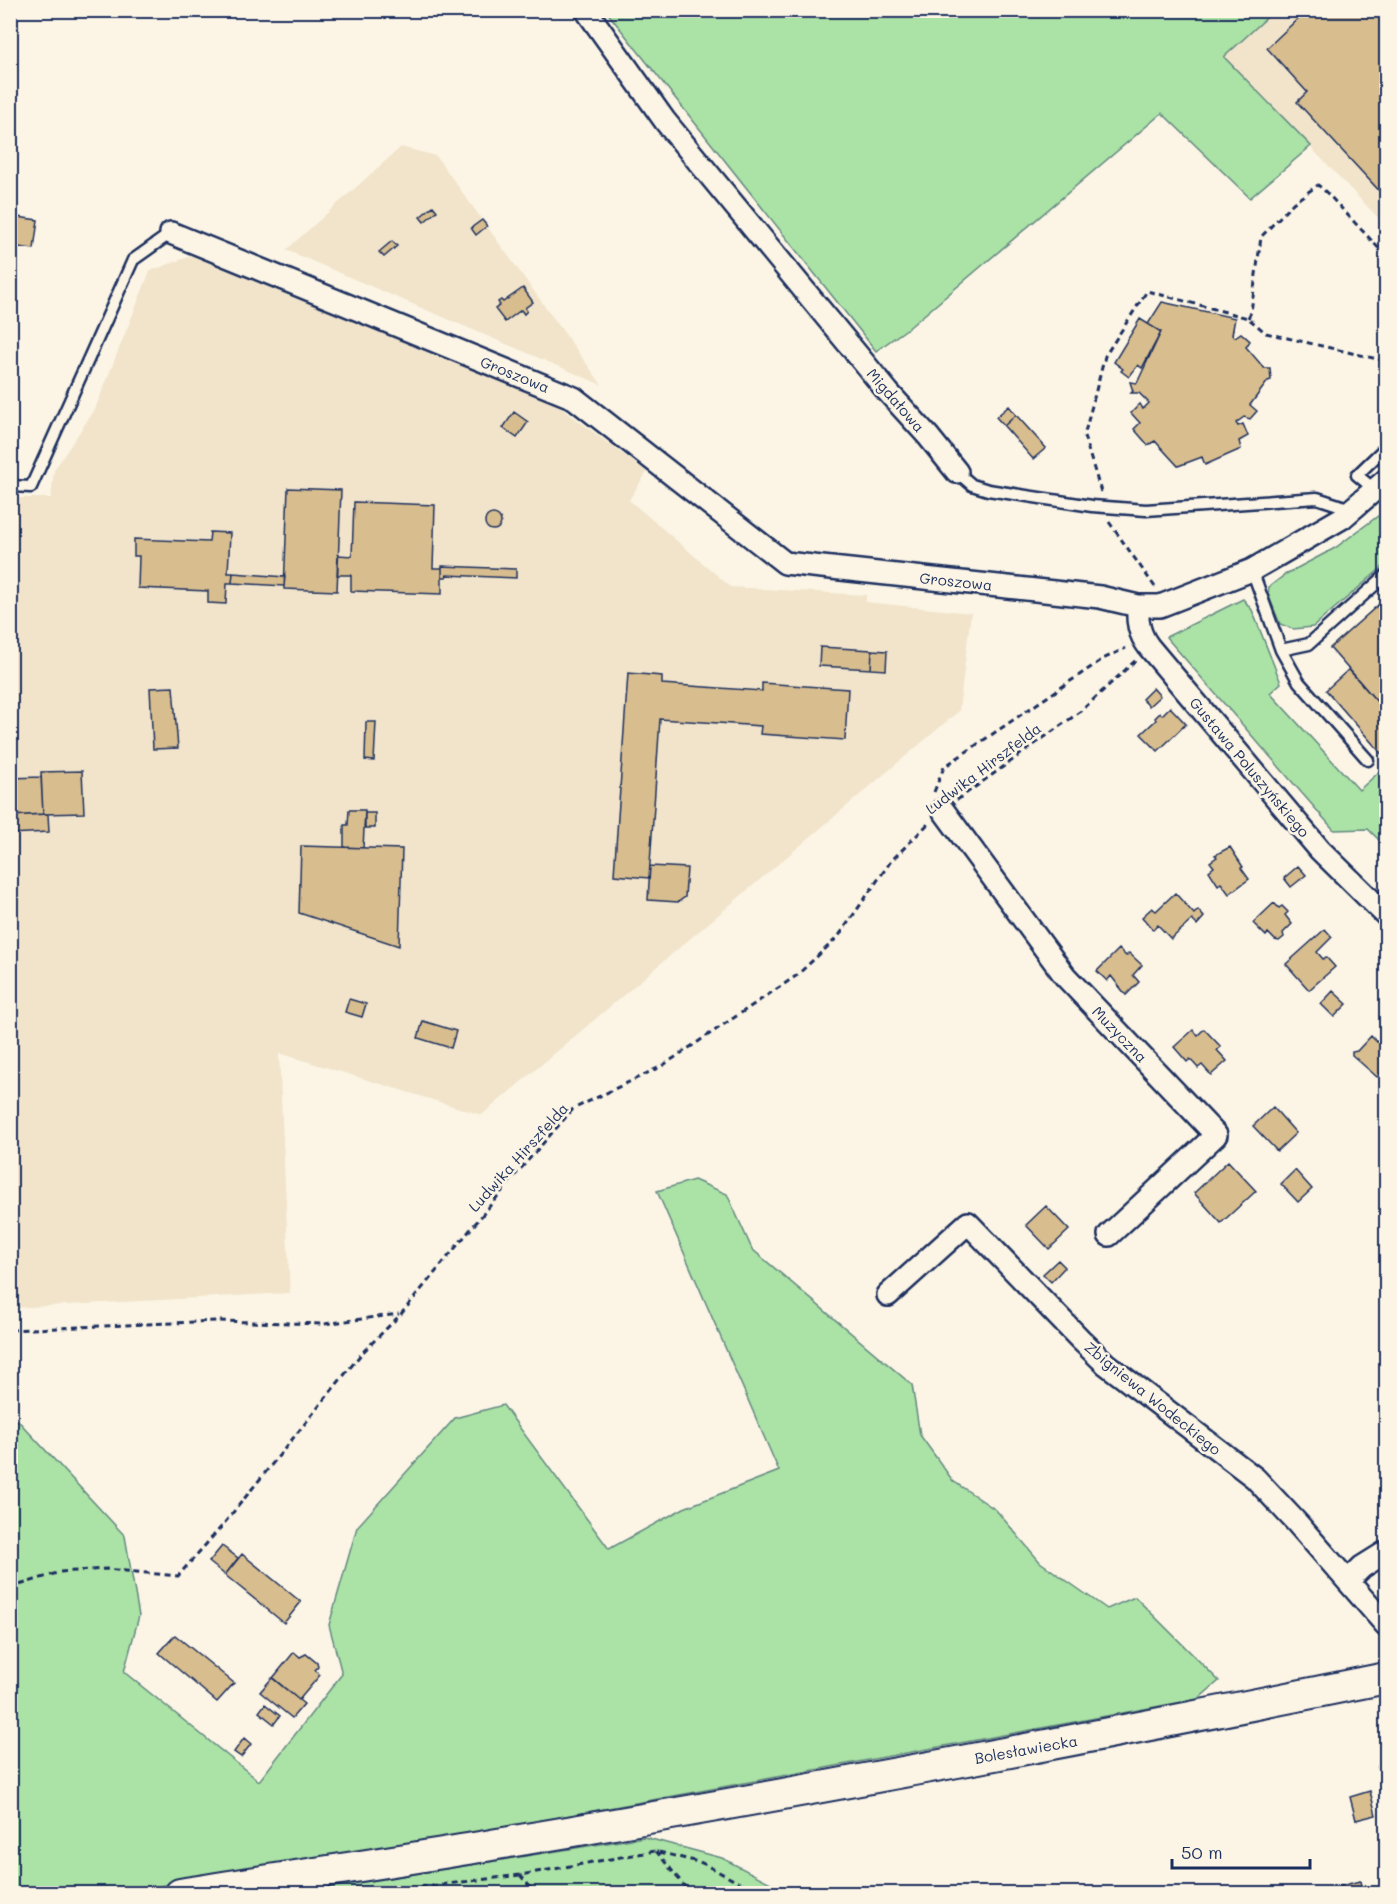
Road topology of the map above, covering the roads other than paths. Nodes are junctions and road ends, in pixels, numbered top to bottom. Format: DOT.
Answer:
graph roads {
  1 [pos="586,10"];
  2 [pos="171,232"];
  3 [pos="1386,447"];
  4 [pos="957,472"];
  5 [pos="1381,485"];
  6 [pos="10,486"];
  7 [pos="1352,509"];
  8 [pos="1252,570"];
  9 [pos="1386,575"];
  10 [pos="1138,606"];
  11 [pos="1281,650"];
  12 [pos="1368,760"];
  13 [pos="943,810"];
  14 [pos="1386,915"];
  15 [pos="1109,1235"];
  16 [pos="888,1295"];
  17 [pos="1386,1552"];
  18 [pos="1348,1581"];
  19 [pos="1386,1625"];
  20 [pos="1386,1678"];
  21 [pos="180,1893"];
  1 -- 4 [label="street, Migdałowa"];
  2 -- 6 [label="lane, Groszowa"];
  2 -- 10 [label="street, Groszowa"];
  3 -- 5 [label="lane"];
  4 -- 7 [label="lane, Migdałowa"];
  5 -- 7 [label="street, Groszowa"];
  7 -- 8 [label="street, Groszowa"];
  8 -- 10 [label="street, Groszowa"];
  8 -- 11 [label="lane"];
  9 -- 11 [label="lane"];
  10 -- 14 [label="street, Gustawa Poluszyńskiego"];
  11 -- 12 [label="lane"];
  13 -- 15 [label="street, Muzyczna"];
  16 -- 18 [label="street, Zbigniewa Wodeckiego"];
  17 -- 18 [label="street"];
  18 -- 19 [label="street, Zbigniewa Wodeckiego"];
  20 -- 21 [label="street, Bolesławiecka"];
}
